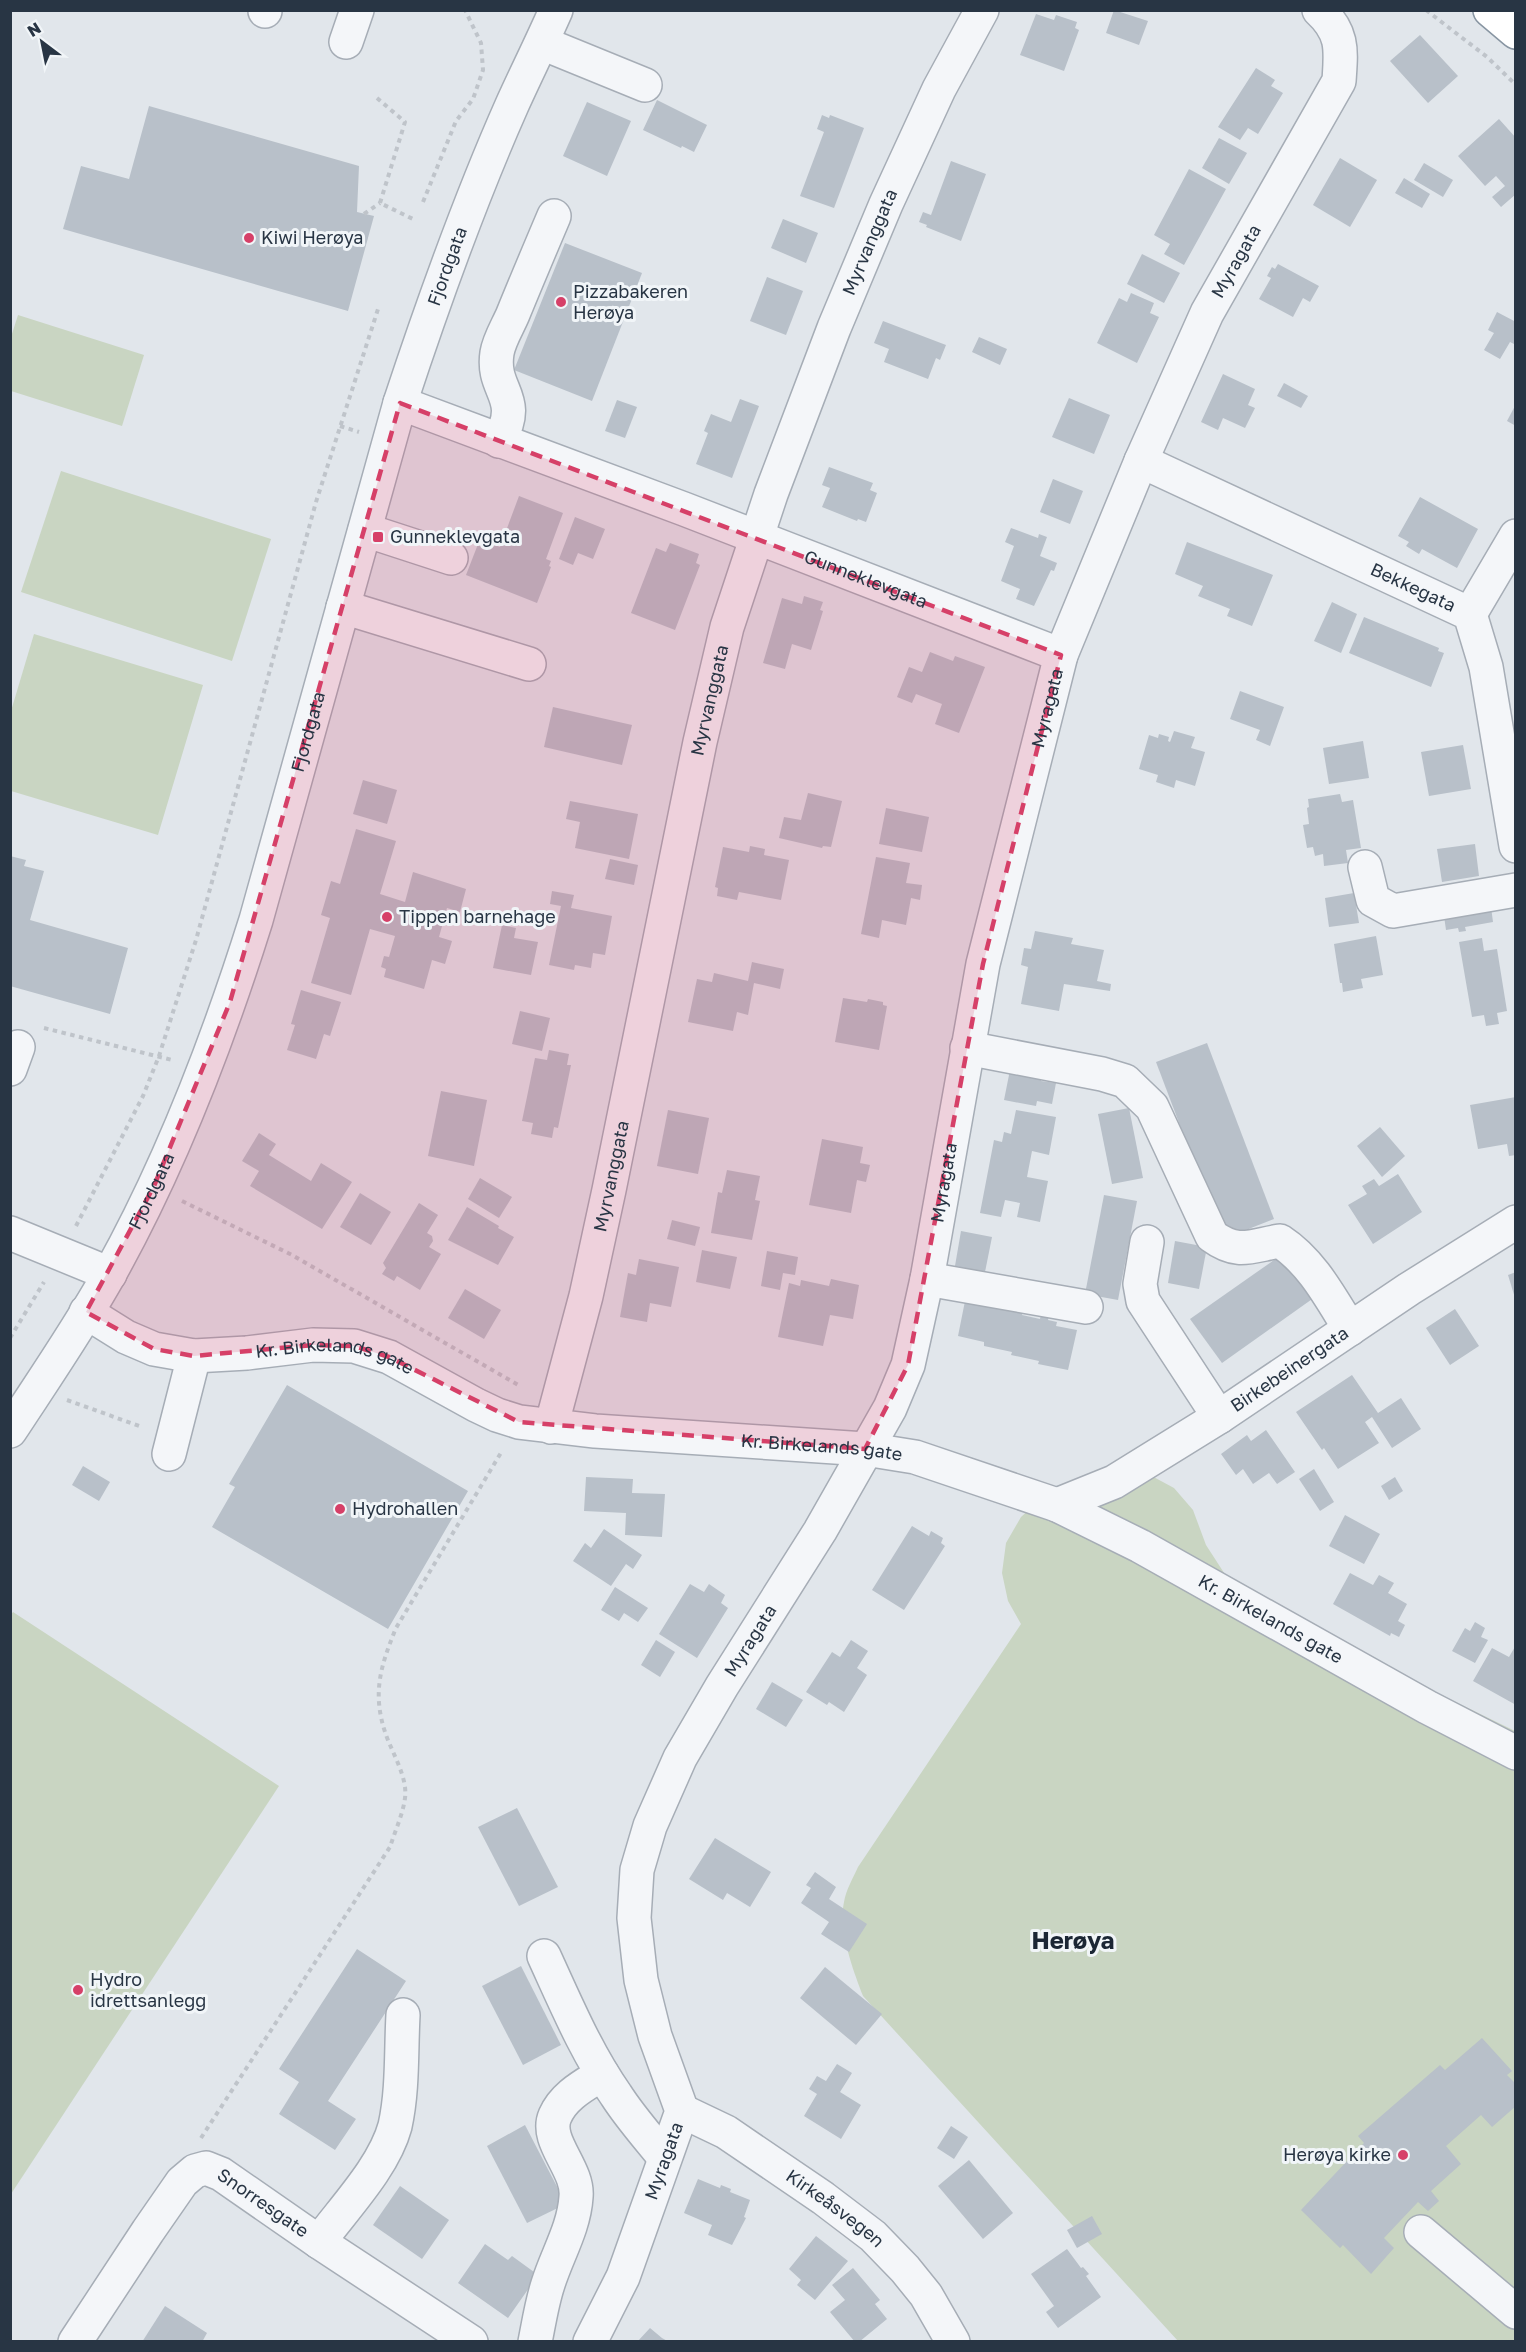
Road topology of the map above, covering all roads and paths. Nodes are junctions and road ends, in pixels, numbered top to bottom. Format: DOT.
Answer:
graph roads {
  1 [pos="357,10"];
  2 [pos="465,10"];
  3 [pos="556,10"];
  4 [pos="982,10"];
  5 [pos="1319,10"];
  6 [pos="1426,10"];
  7 [pos="1490,10"];
  8 [pos="1515,32"];
  9 [pos="346,42"];
  10 [pos="542,43"];
  11 [pos="645,85"];
  12 [pos="1515,85"];
  13 [pos="377,99"];
  14 [pos="423,202"];
  15 [pos="380,203"];
  16 [pos="364,214"];
  17 [pos="554,216"];
  18 [pos="415,220"];
  19 [pos="379,306"];
  20 [pos="400,404"];
  21 [pos="340,426"];
  22 [pos="360,432"];
  23 [pos="499,441"];
  24 [pos="1141,461"];
  25 [pos="365,530"];
  26 [pos="755,536"];
  27 [pos="1515,536"];
  28 [pos="451,558"];
  29 [pos="343,608"];
  30 [pos="1470,614"];
  31 [pos="1061,654"];
  32 [pos="529,664"];
  33 [pos="1515,846"];
  34 [pos="1365,867"];
  35 [pos="1515,890"];
  36 [pos="967,1048"];
  37 [pos="159,1056"];
  38 [pos="14,1058"];
  39 [pos="178,1062"];
  40 [pos="154,1186"];
  41 [pos="1515,1222"];
  42 [pos="10,1233"];
  43 [pos="1147,1242"];
  44 [pos="62,1254"];
  45 [pos="110,1274"];
  46 [pos="927,1279"];
  47 [pos="1086,1307"];
  48 [pos="86,1312"];
  49 [pos="1350,1329"];
  50 [pos="10,1338"];
  51 [pos="194,1356"];
  52 [pos="64,1391"];
  53 [pos="555,1416"];
  54 [pos="1219,1417"];
  55 [pos="519,1422"];
  56 [pos="10,1431"];
  57 [pos="171,1446"];
  58 [pos="865,1449"];
  59 [pos="1057,1505"];
  60 [pos="1515,1754"];
  61 [pos="544,1956"];
  62 [pos="403,2014"];
  63 [pos="602,2074"];
  64 [pos="682,2111"];
  65 [pos="664,2157"];
  66 [pos="195,2171"];
  67 [pos="1420,2232"];
  68 [pos="319,2242"];
  69 [pos="1515,2312"];
  70 [pos="75,2342"];
  71 [pos="471,2342"];
  72 [pos="535,2342"];
  73 [pos="590,2342"];
  74 [pos="953,2342"];
  1 -- 9 [label="street"];
  2 -- 14 [label="path"];
  3 -- 10 [label="street, Fjordgata"];
  4 -- 26 [label="street, Myrvanggata"];
  5 -- 24 [label="street, Myragata"];
  6 -- 12 [label="path"];
  7 -- 8 [label="highway"];
  10 -- 11 [label="street"];
  10 -- 20 [label="street, Fjordgata"];
  13 -- 15 [label="path"];
  15 -- 16 [label="path"];
  15 -- 18 [label="path"];
  17 -- 23 [label="street"];
  19 -- 21 [label="path"];
  20 -- 23 [label="street, Gunneklevgata"];
  20 -- 25 [label="street, Fjordgata"];
  21 -- 22 [label="path"];
  21 -- 37 [label="path"];
  23 -- 26 [label="street, Gunneklevgata"];
  24 -- 30 [label="street, Bekkegata"];
  24 -- 31 [label="street, Myragata"];
  25 -- 28 [label="street"];
  25 -- 29 [label="street, Fjordgata"];
  26 -- 31 [label="street, Gunneklevgata"];
  26 -- 53 [label="street, Myrvanggata"];
  27 -- 30 [label="street"];
  29 -- 32 [label="street"];
  29 -- 40 [label="street, Fjordgata"];
  30 -- 33 [label="street, Bekkegata"];
  31 -- 36 [label="street, Myragata"];
  34 -- 35 [label="street"];
  36 -- 46 [label="street, Myragata"];
  36 -- 49 [label="street"];
  37 -- 38 [label="path"];
  37 -- 39 [label="path"];
  37 -- 44 [label="path"];
  40 -- 45 [label="street, Fjordgata"];
  40 -- 53 [label="path"];
  41 -- 49 [label="street, Birkebeinergata"];
  42 -- 44 [label="street"];
  43 -- 54 [label="street"];
  44 -- 45 [label="street"];
  44 -- 50 [label="path"];
  45 -- 48 [label="street, Fjordgata"];
  46 -- 47 [label="street"];
  46 -- 58 [label="street, Myragata"];
  48 -- 51 [label="street, Kr. Birkelands gate"];
  48 -- 56 [label="street, Fjordgata"];
  49 -- 54 [label="street, Birkebeinergata"];
  51 -- 55 [label="street, Kr. Birkelands gate"];
  51 -- 57 [label="street"];
  52 -- 57 [label="path"];
  53 -- 55 [label="street, Kr. Birkelands gate"];
  53 -- 58 [label="street, Kr. Birkelands gate"];
  54 -- 59 [label="street, Birkebeinergata"];
  55 -- 66 [label="path"];
  58 -- 59 [label="street, Kr. Birkelands gate"];
  58 -- 64 [label="street, Myragata"];
  59 -- 60 [label="street, Kr. Birkelands gate"];
  61 -- 63 [label="street"];
  62 -- 68 [label="street"];
  63 -- 65 [label="street"];
  63 -- 72 [label="street"];
  64 -- 65 [label="street, Myragata"];
  64 -- 74 [label="street, Kirkeåsvegen"];
  65 -- 73 [label="street, Myragata"];
  66 -- 68 [label="street, Snorresgate"];
  66 -- 70 [label="street, Snorresgate"];
  67 -- 69 [label="street"];
  68 -- 71 [label="street, Snorresgate"];
}
